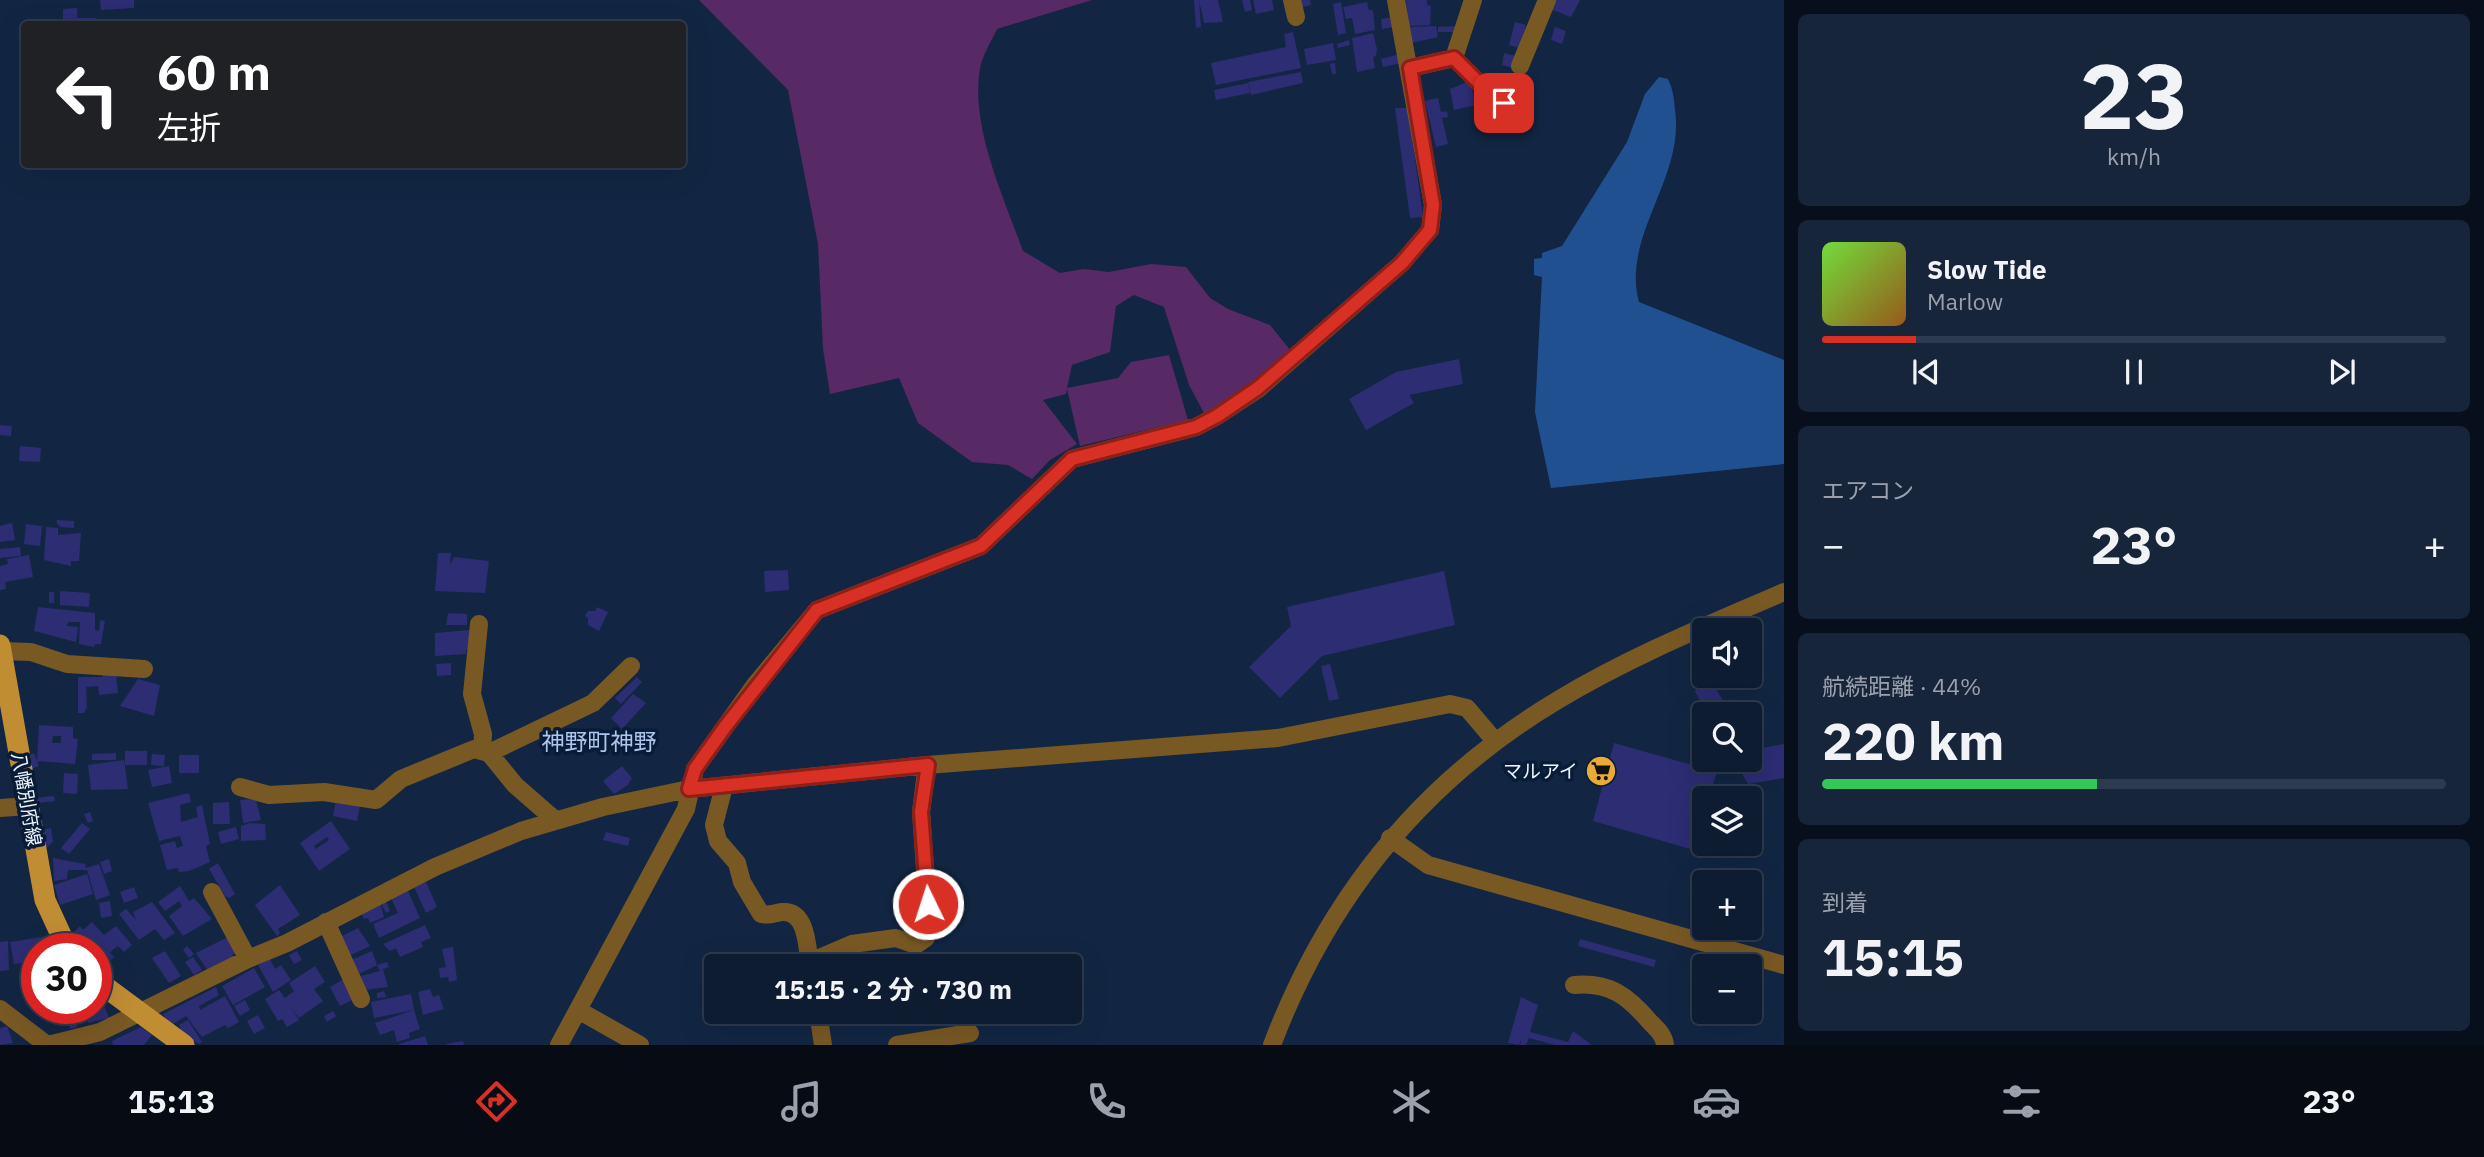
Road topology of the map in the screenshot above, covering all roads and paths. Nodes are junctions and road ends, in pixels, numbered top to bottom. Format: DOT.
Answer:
graph roads {
  1 [pos="1396,0"];
  2 [pos="1473,0"];
  3 [pos="1548,0"];
  4 [pos="1454,58"];
  5 [pos="1520,66"];
  6 [pos="1410,68"];
  7 [pos="1504,103"];
  8 [pos="1784,592"];
  9 [pos="479,624"];
  10 [pos="0,645"];
  11 [pos="1,651"];
  12 [pos="631,666"];
  13 [pos="144,669"];
  14 [pos="1495,741"];
  15 [pos="485,752"];
  16 [pos="928,765"];
  17 [pos="724,786"];
  18 [pos="240,787"];
  19 [pos="689,789"];
  20 [pos="29,806"];
  21 [pos="0,808"];
  22 [pos="554,819"];
  23 [pos="1390,838"];
  24 [pos="212,892"];
  25 [pos="326,922"];
  26 [pos="60,933"];
  27 [pos="808,954"];
  28 [pos="831,954"];
  29 [pos="248,959"];
  30 [pos="1784,965"];
  31 [pos="1574,985"];
  32 [pos="112,992"];
  33 [pos="361,999"];
  34 [pos="0,1009"];
  35 [pos="578,1010"];
  36 [pos="139,1013"];
  37 [pos="820,1024"];
  38 [pos="970,1033"];
  39 [pos="947,1041"];
  40 [pos="47,1045"];
  41 [pos="184,1045"];
  42 [pos="559,1045"];
  43 [pos="640,1045"];
  44 [pos="824,1045"];
  45 [pos="897,1045"];
  46 [pos="1272,1045"];
  47 [pos="1665,1045"];
  1 -- 6 [label="street"];
  2 -- 4 [label="street"];
  3 -- 5 [label="street"];
  4 -- 6 [label="street"];
  4 -- 7 [label="street"];
  6 -- 19 [label="street"];
  8 -- 14 [label="street"];
  9 -- 15 [label="street"];
  10 -- 11 [label="main road, 八幡別府線"];
  11 -- 13 [label="street"];
  11 -- 20 [label="main road, 八幡別府線"];
  12 -- 15 [label="street"];
  14 -- 16 [label="street"];
  14 -- 23 [label="street"];
  15 -- 18 [label="street"];
  15 -- 22 [label="street"];
  16 -- 17 [label="street"];
  16 -- 28 [label="street"];
  17 -- 19 [label="street"];
  17 -- 27 [label="street"];
  19 -- 22 [label="street"];
  19 -- 35 [label="street"];
  20 -- 21 [label="street"];
  20 -- 26 [label="main road, 八幡別府線"];
  22 -- 25 [label="street"];
  23 -- 30 [label="street"];
  23 -- 46 [label="street"];
  24 -- 29 [label="street"];
  25 -- 29 [label="street"];
  25 -- 33 [label="street"];
  29 -- 36 [label="street"];
  31 -- 47 [label="street"];
  32 -- 36 [label="main road"];
  34 -- 40 [label="street"];
  35 -- 42 [label="street"];
  35 -- 43 [label="street"];
  36 -- 40 [label="street"];
  36 -- 41 [label="main road"];
  37 -- 44 [label="street"];
  38 -- 39 [label="street"];
  39 -- 45 [label="street"];
}
